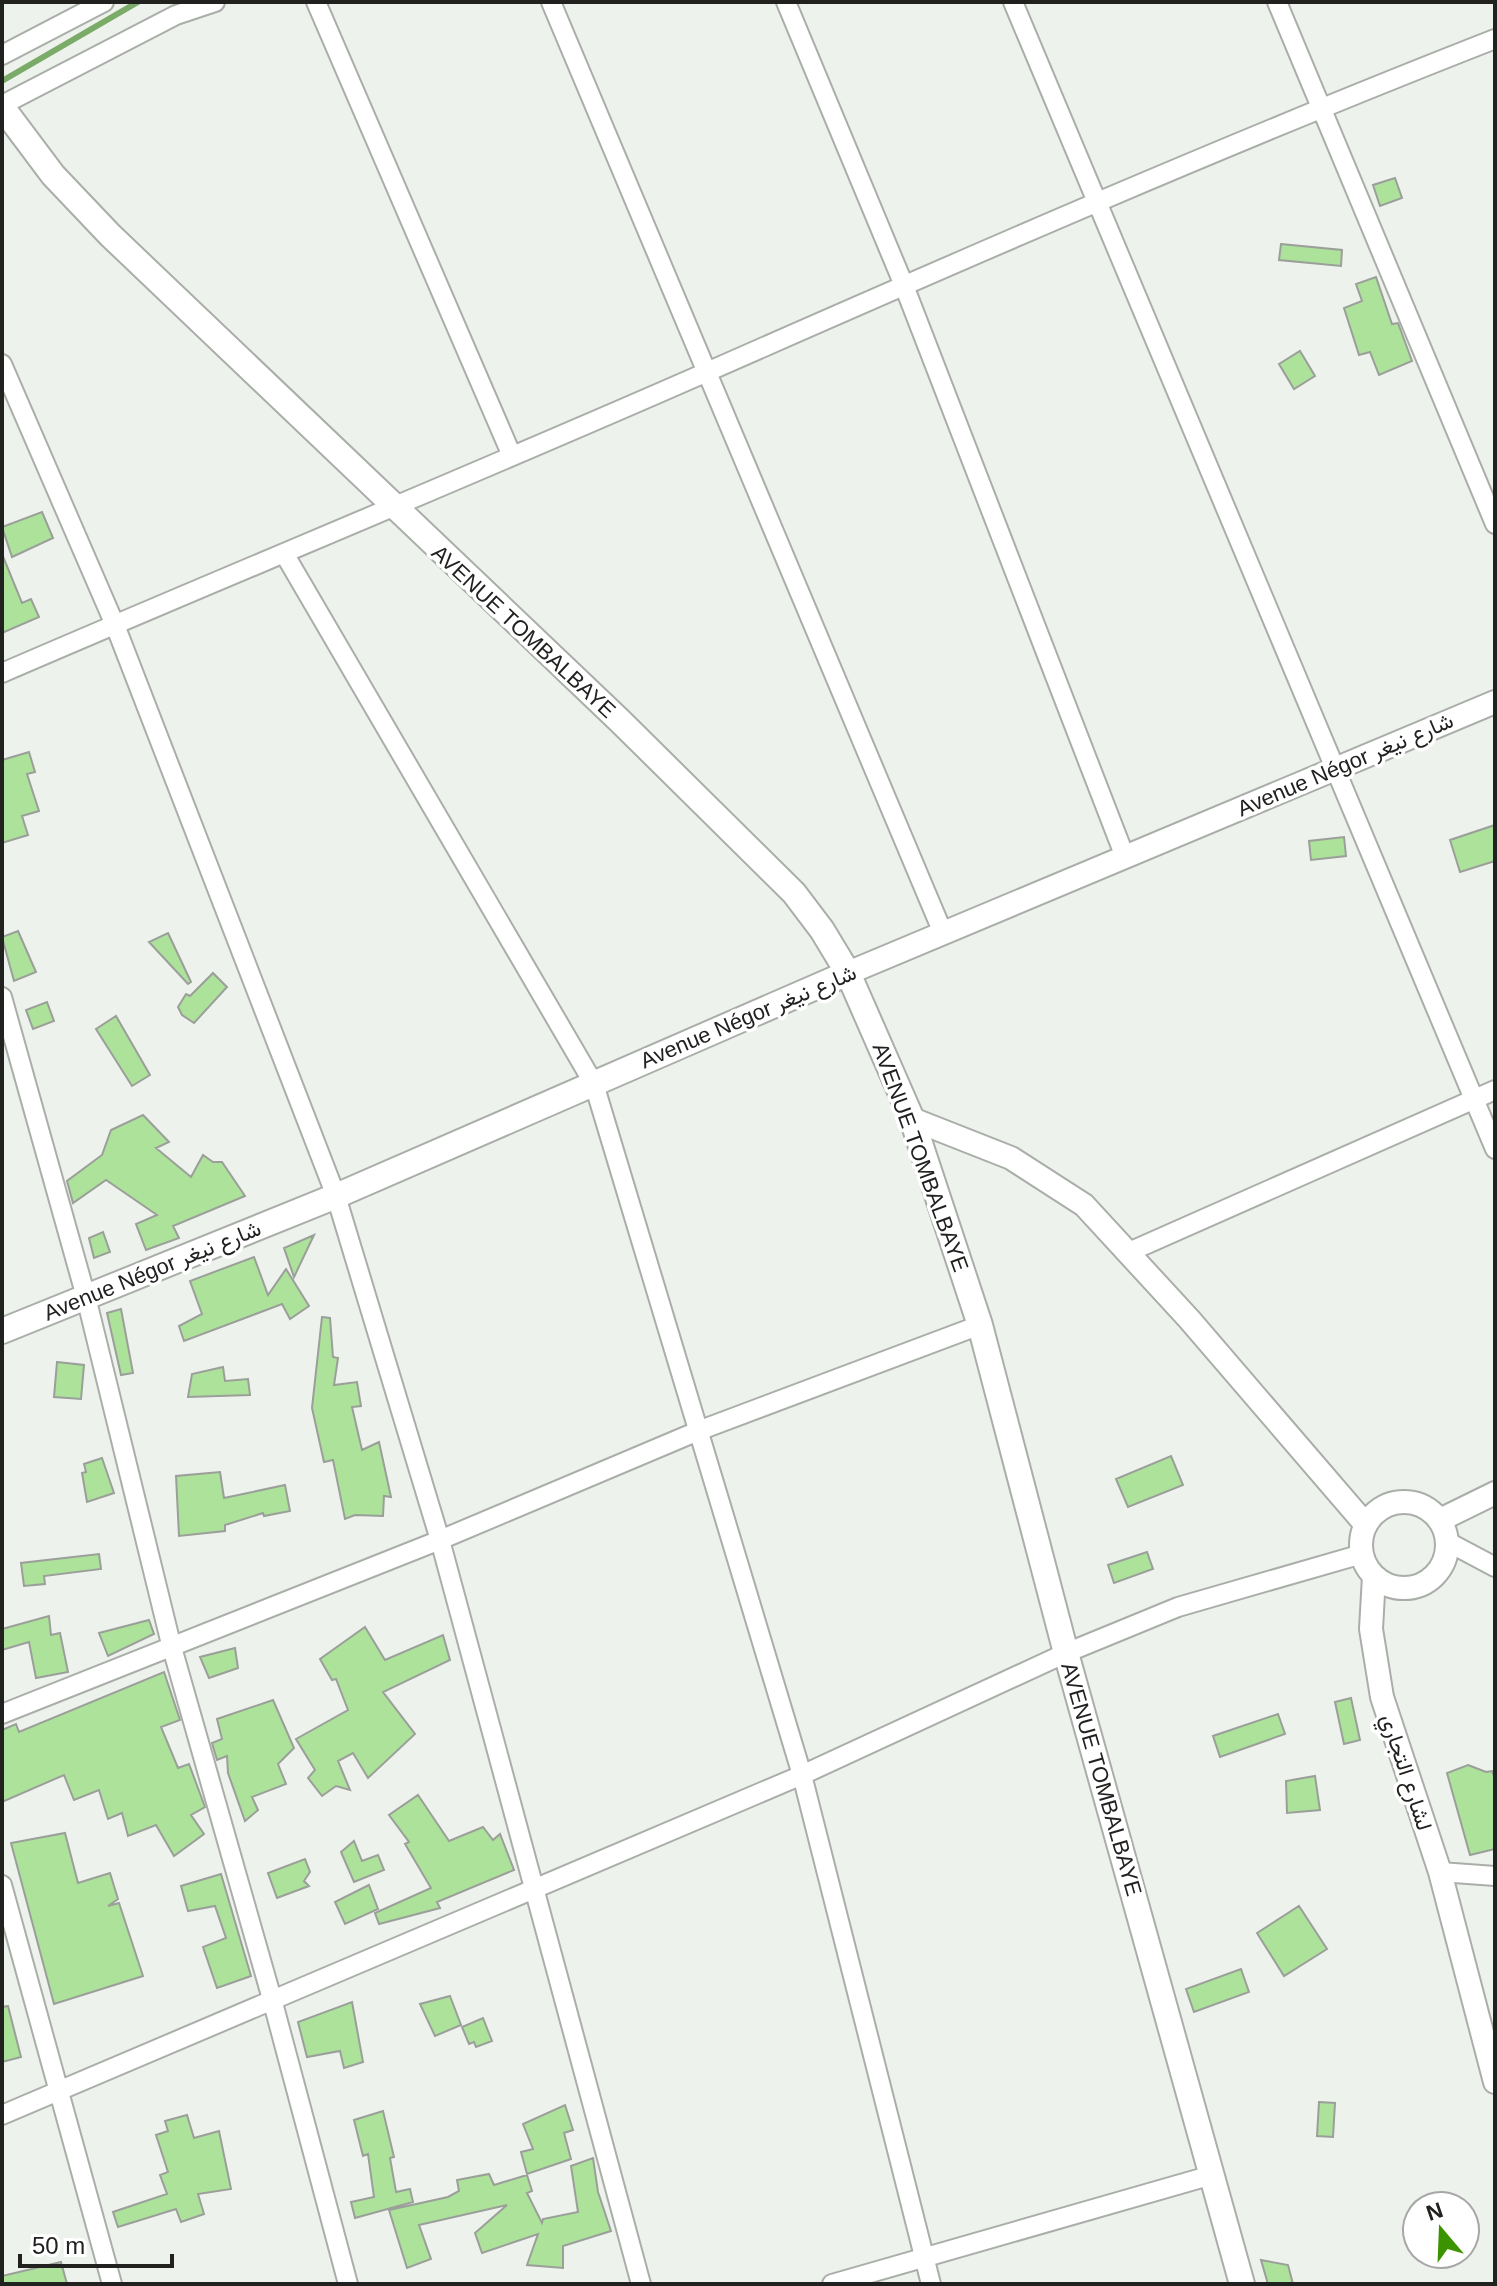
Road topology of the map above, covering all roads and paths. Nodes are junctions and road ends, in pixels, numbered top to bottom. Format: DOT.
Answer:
graph roads {
  1 [pos="104,2"];
  2 [pos="215,2"];
  3 [pos="316,2"];
  4 [pos="551,2"];
  5 [pos="786,2"];
  6 [pos="1013,2"];
  7 [pos="1277,2"];
  8 [pos="1495,39"];
  9 [pos="2,55"];
  10 [pos="2,106"];
  11 [pos="1321,107"];
  12 [pos="1099,201"];
  13 [pos="903,283"];
  14 [pos="2,364"];
  15 [pos="706,373"];
  16 [pos="512,456"];
  17 [pos="394,508"];
  18 [pos="1495,524"];
  19 [pos="285,555"];
  20 [pos="115,625"];
  21 [pos="2,673"];
  22 [pos="1495,702"];
  23 [pos="1337,766"];
  24 [pos="1125,857"];
  25 [pos="943,933"];
  26 [pos="848,973"];
  27 [pos="2,997"];
  28 [pos="594,1084"];
  29 [pos="1495,1090"];
  30 [pos="1474,1099"];
  31 [pos="912,1119"];
  32 [pos="1495,1149"];
  33 [pos="336,1196"];
  34 [pos="1129,1252"];
  35 [pos="86,1297"];
  36 [pos="980,1325"];
  37 [pos="2,1331"];
  38 [pos="698,1431"];
  39 [pos="1495,1493"];
  40 [pos="1440,1520"];
  41 [pos="1366,1525"];
  42 [pos="440,1540"];
  43 [pos="1448,1542"];
  44 [pos="1362,1554"];
  45 [pos="1495,1567"];
  46 [pos="1374,1576"];
  47 [pos="171,1644"];
  48 [pos="1066,1653"];
  49 [pos="2,1714"];
  50 [pos="802,1775"];
  51 [pos="1440,1872"];
  52 [pos="1495,1876"];
  53 [pos="2,1885"];
  54 [pos="534,1889"];
  55 [pos="272,1999"];
  56 [pos="1495,2082"];
  57 [pos="59,2091"];
  58 [pos="2,2115"];
  59 [pos="1212,2175"];
  60 [pos="924,2257"];
  61 [pos="112,2284"];
  62 [pos="348,2284"];
  63 [pos="641,2284"];
  64 [pos="832,2284"];
  65 [pos="931,2284"];
  66 [pos="1242,2284"];
  1 -- 9 [label="street"];
  2 -- 10 [label="street"];
  3 -- 16 [label="street"];
  4 -- 15 [label="street"];
  5 -- 13 [label="street"];
  6 -- 12 [label="street"];
  7 -- 11 [label="street"];
  8 -- 11 [label="street"];
  10 -- 17 [label="main road, AVENUE TOMBALBAYE"];
  11 -- 12 [label="street"];
  11 -- 18 [label="street"];
  12 -- 13 [label="street"];
  12 -- 23 [label="street"];
  13 -- 15 [label="street"];
  13 -- 24 [label="street"];
  14 -- 20 [label="street"];
  15 -- 16 [label="street"];
  15 -- 25 [label="street"];
  16 -- 17 [label="street"];
  17 -- 19 [label="street"];
  17 -- 26 [label="main road, AVENUE TOMBALBAYE"];
  19 -- 20 [label="street"];
  19 -- 28 [label="street"];
  20 -- 21 [label="street"];
  20 -- 33 [label="street"];
  22 -- 23 [label="street, Avenue Négor شارع نيغر"];
  23 -- 24 [label="street, Avenue Négor شارع نيغر"];
  23 -- 30 [label="street"];
  24 -- 25 [label="street, Avenue Négor شارع نيغر"];
  25 -- 26 [label="street, Avenue Négor شارع نيغر"];
  26 -- 28 [label="main road, Avenue Négor شارع نيغر"];
  26 -- 31 [label="main road, AVENUE TOMBALBAYE"];
  27 -- 35 [label="street"];
  28 -- 33 [label="main road, Avenue Négor شارع نيغر"];
  28 -- 38 [label="street"];
  29 -- 30 [label="street"];
  30 -- 32 [label="street"];
  30 -- 34 [label="street"];
  31 -- 34 [label="street"];
  31 -- 36 [label="main road, AVENUE TOMBALBAYE"];
  33 -- 35 [label="main road, Avenue Négor شارع نيغر"];
  33 -- 42 [label="street"];
  34 -- 41 [label="street"];
  35 -- 37 [label="main road, Avenue Négor شارع نيغر"];
  35 -- 47 [label="street"];
  36 -- 38 [label="street"];
  36 -- 48 [label="main road, AVENUE TOMBALBAYE"];
  38 -- 42 [label="street"];
  38 -- 50 [label="street"];
  39 -- 40 [label="street"];
  40 -- 41 [label="street"];
  40 -- 43 [label="street"];
  41 -- 44 [label="street"];
  42 -- 47 [label="street"];
  42 -- 54 [label="street"];
  43 -- 45 [label="street"];
  43 -- 46 [label="street"];
  44 -- 46 [label="street"];
  44 -- 48 [label="street"];
  46 -- 51 [label="street, لشارع التجاري"];
  47 -- 49 [label="street"];
  47 -- 55 [label="street"];
  48 -- 50 [label="street"];
  48 -- 59 [label="main road, AVENUE TOMBALBAYE"];
  50 -- 54 [label="street"];
  50 -- 60 [label="street"];
  51 -- 52 [label="street"];
  51 -- 56 [label="street, لشارع التجاري"];
  53 -- 57 [label="street"];
  54 -- 55 [label="street"];
  54 -- 63 [label="street"];
  55 -- 57 [label="street"];
  55 -- 62 [label="street"];
  57 -- 58 [label="street"];
  57 -- 61 [label="street"];
  59 -- 60 [label="street"];
  59 -- 66 [label="main road, AVENUE TOMBALBAYE"];
  60 -- 64 [label="street"];
  60 -- 65 [label="street"];
}
